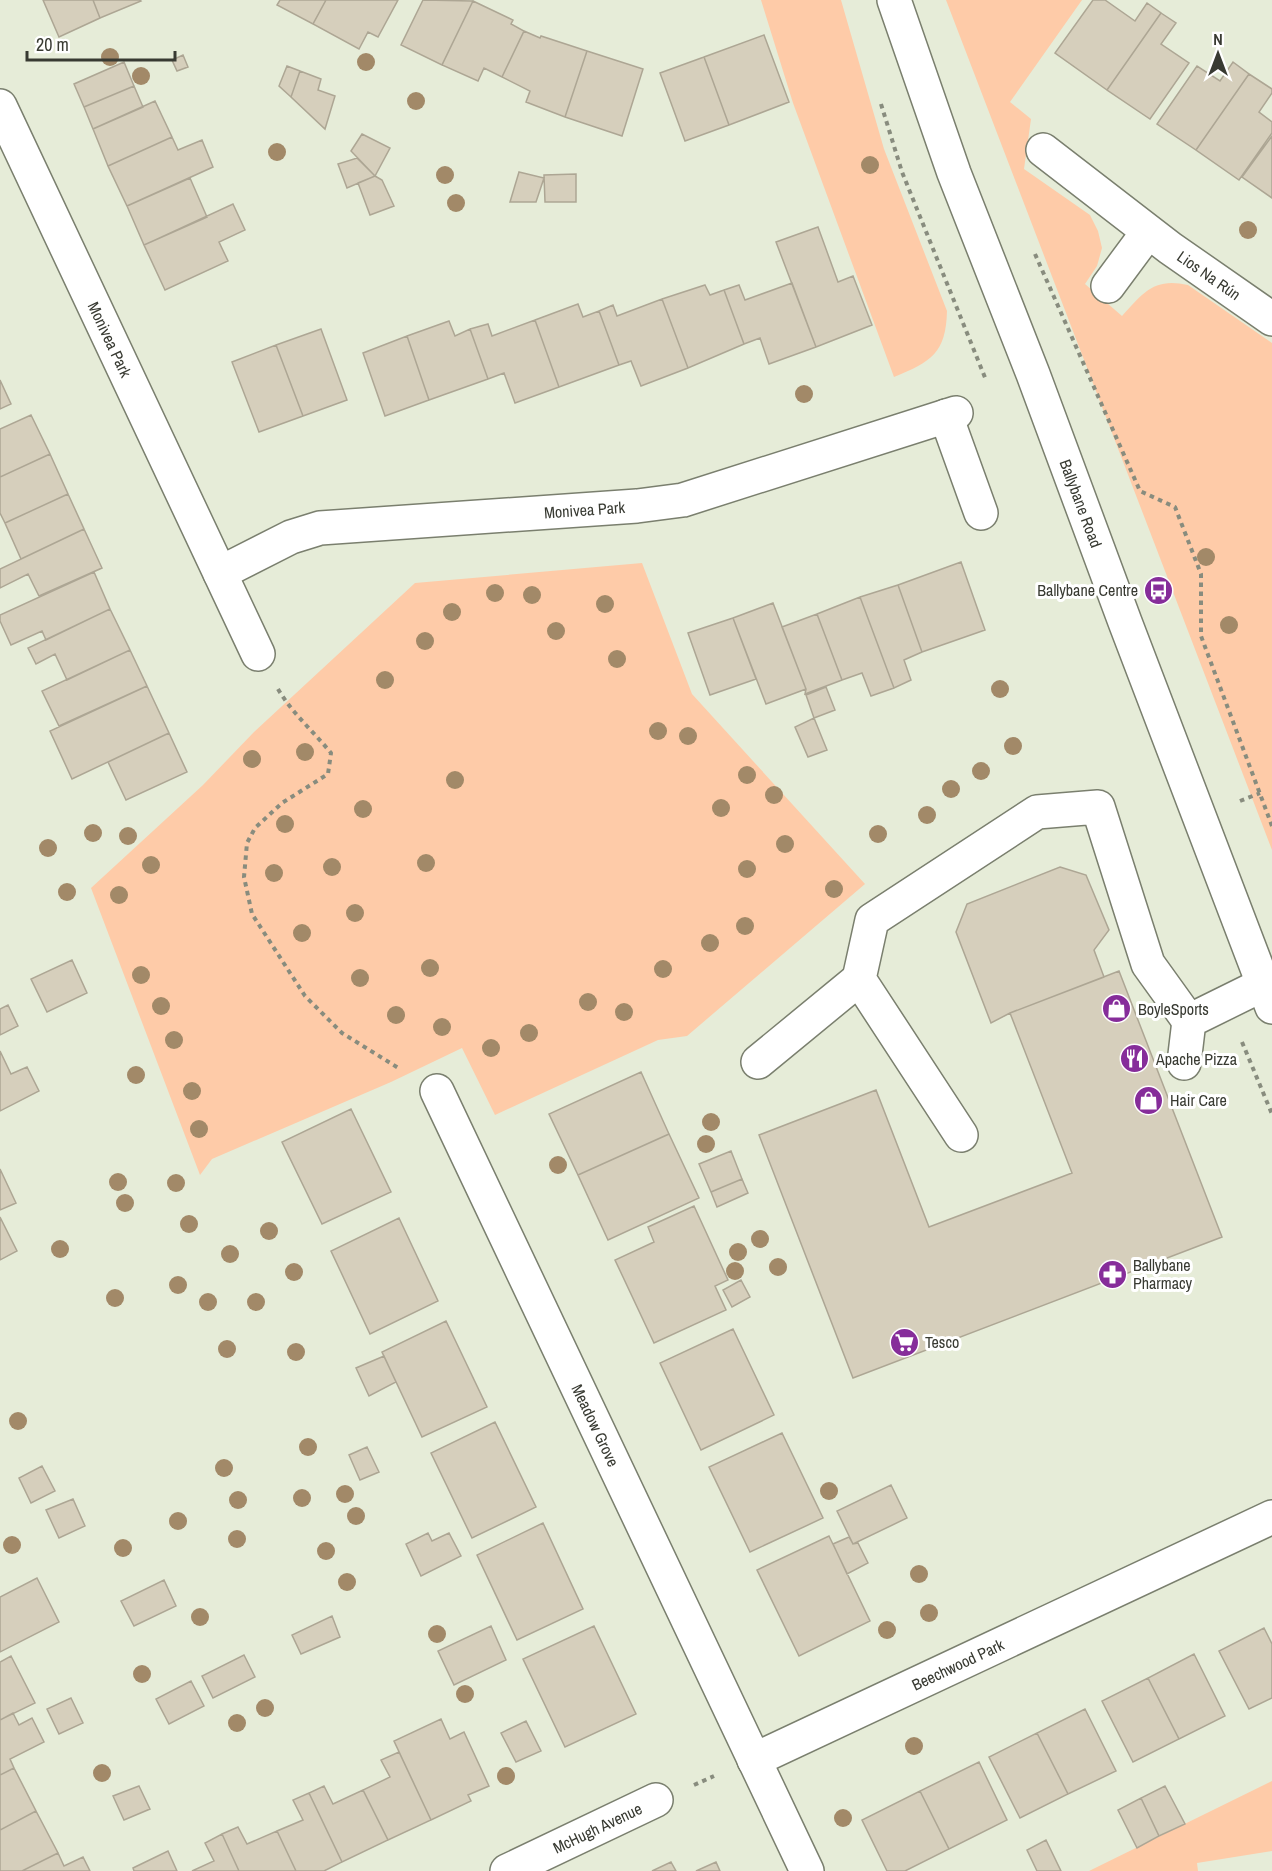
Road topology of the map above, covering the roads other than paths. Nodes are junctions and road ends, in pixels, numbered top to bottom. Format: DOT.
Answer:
graph roads {
  1 [pos="894,0"];
  2 [pos="0,106"];
  3 [pos="1043,150"];
  4 [pos="1148,231"];
  5 [pos="1108,286"];
  6 [pos="1272,318"];
  7 [pos="981,513"];
  8 [pos="220,573"];
  9 [pos="258,654"];
  10 [pos="859,979"];
  11 [pos="1268,996"];
  12 [pos="1189,1021"];
  13 [pos="758,1062"];
  14 [pos="1184,1063"];
  15 [pos="437,1091"];
  16 [pos="961,1135"];
  17 [pos="1272,1517"];
  18 [pos="754,1760"];
  19 [pos="656,1800"];
  20 [pos="507,1871"];
  21 [pos="807,1871"];
  1 -- 11 [label="street, Ballybane Road"];
  2 -- 8 [label="street, Monivea Park"];
  3 -- 4 [label="street, Lios Na Rún"];
  4 -- 5 [label="street"];
  4 -- 6 [label="street, Lios Na Rún"];
  7 -- 8 [label="street, Monivea Park"];
  8 -- 9 [label="street, Monivea Park"];
  10 -- 12 [label="street"];
  10 -- 13 [label="street"];
  10 -- 16 [label="street"];
  11 -- 12 [label="street"];
  12 -- 14 [label="street"];
  15 -- 18 [label="street, Meadow Grove"];
  17 -- 18 [label="street, Beechwood Park"];
  18 -- 21 [label="street"];
  19 -- 20 [label="street, McHugh Avenue"];
}
